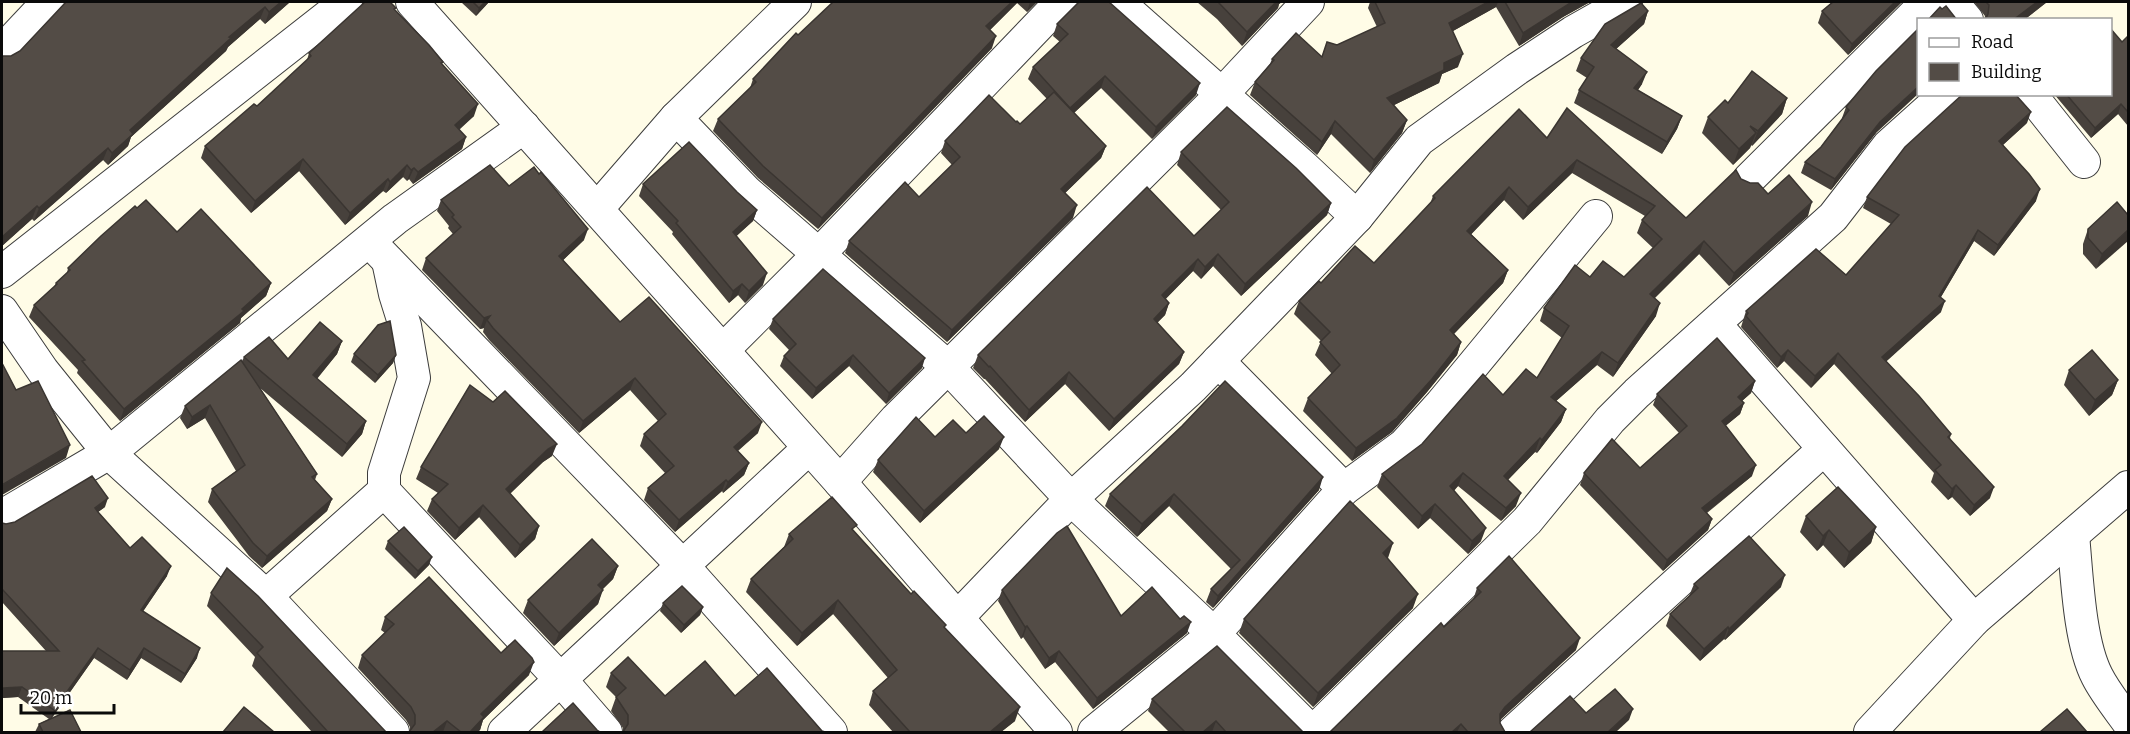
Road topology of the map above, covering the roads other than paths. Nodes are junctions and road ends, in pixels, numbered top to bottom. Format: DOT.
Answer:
graph roads {
  1 [pos="48,2"];
  2 [pos="346,2"];
  3 [pos="412,2"];
  4 [pos="795,2"];
  5 [pos="1062,2"];
  6 [pos="1118,2"];
  7 [pos="1308,2"];
  8 [pos="1626,2"];
  9 [pos="1927,2"];
  10 [pos="1952,2"];
  11 [pos="1965,18"];
  12 [pos="2,51"];
  13 [pos="1222,94"];
  14 [pos="1944,96"];
  15 [pos="2032,96"];
  16 [pos="676,118"];
  17 [pos="524,127"];
  18 [pos="2084,162"];
  19 [pos="1749,179"];
  20 [pos="597,209"];
  21 [pos="1596,216"];
  22 [pos="1357,217"];
  23 [pos="378,251"];
  24 [pos="819,254"];
  25 [pos="2,272"];
  26 [pos="2,311"];
  27 [pos="1715,324"];
  28 [pos="723,350"];
  29 [pos="1218,361"];
  30 [pos="948,367"];
  31 [pos="809,448"];
  32 [pos="1824,449"];
  33 [pos="109,453"];
  34 [pos="840,483"];
  35 [pos="2128,487"];
  36 [pos="1344,489"];
  37 [pos="384,491"];
  38 [pos="1071,500"];
  39 [pos="2,516"];
  40 [pos="2073,535"];
  41 [pos="682,565"];
  42 [pos="266,596"];
  43 [pos="957,618"];
  44 [pos="1974,620"];
  45 [pos="1214,634"];
  46 [pos="561,680"];
  47 [pos="2128,722"];
  48 [pos="393,732"];
  49 [pos="504,732"];
  50 [pos="606,732"];
  51 [pos="831,732"];
  52 [pos="1056,732"];
  53 [pos="1094,732"];
  54 [pos="1312,732"];
  55 [pos="1513,732"];
  56 [pos="1870,732"];
  1 -- 12 [label="street"];
  2 -- 25 [label="street"];
  3 -- 17 [label="street"];
  4 -- 16 [label="street"];
  5 -- 24 [label="street"];
  6 -- 13 [label="street"];
  7 -- 13 [label="street"];
  8 -- 22 [label="street"];
  9 -- 19 [label="street"];
  10 -- 11 [label="street"];
  13 -- 22 [label="street"];
  13 -- 30 [label="street"];
  14 -- 27 [label="street"];
  15 -- 18 [label="street"];
  16 -- 20 [label="street"];
  16 -- 24 [label="street"];
  17 -- 20 [label="street"];
  17 -- 23 [label="street"];
  20 -- 28 [label="street"];
  21 -- 36 [label="street"];
  22 -- 29 [label="street"];
  23 -- 33 [label="street"];
  23 -- 37 [label="street"];
  23 -- 41 [label="street"];
  24 -- 28 [label="street"];
  24 -- 30 [label="street"];
  26 -- 33 [label="street"];
  27 -- 32 [label="street"];
  27 -- 54 [label="street"];
  28 -- 31 [label="street"];
  29 -- 36 [label="street"];
  29 -- 38 [label="street"];
  30 -- 34 [label="street"];
  30 -- 38 [label="street"];
  31 -- 34 [label="street"];
  31 -- 41 [label="street"];
  32 -- 44 [label="street"];
  32 -- 55 [label="street"];
  33 -- 39 [label="street"];
  33 -- 42 [label="street"];
  34 -- 43 [label="street"];
  35 -- 40 [label="street"];
  36 -- 45 [label="street"];
  37 -- 42 [label="street"];
  37 -- 46 [label="street"];
  38 -- 43 [label="street"];
  38 -- 45 [label="street"];
  40 -- 44 [label="street"];
  40 -- 47 [label="street"];
  41 -- 46 [label="street"];
  41 -- 51 [label="street"];
  42 -- 48 [label="street"];
  43 -- 52 [label="street"];
  44 -- 56 [label="street"];
  45 -- 53 [label="street"];
  45 -- 54 [label="street"];
  46 -- 49 [label="street"];
  46 -- 50 [label="street"];
}
